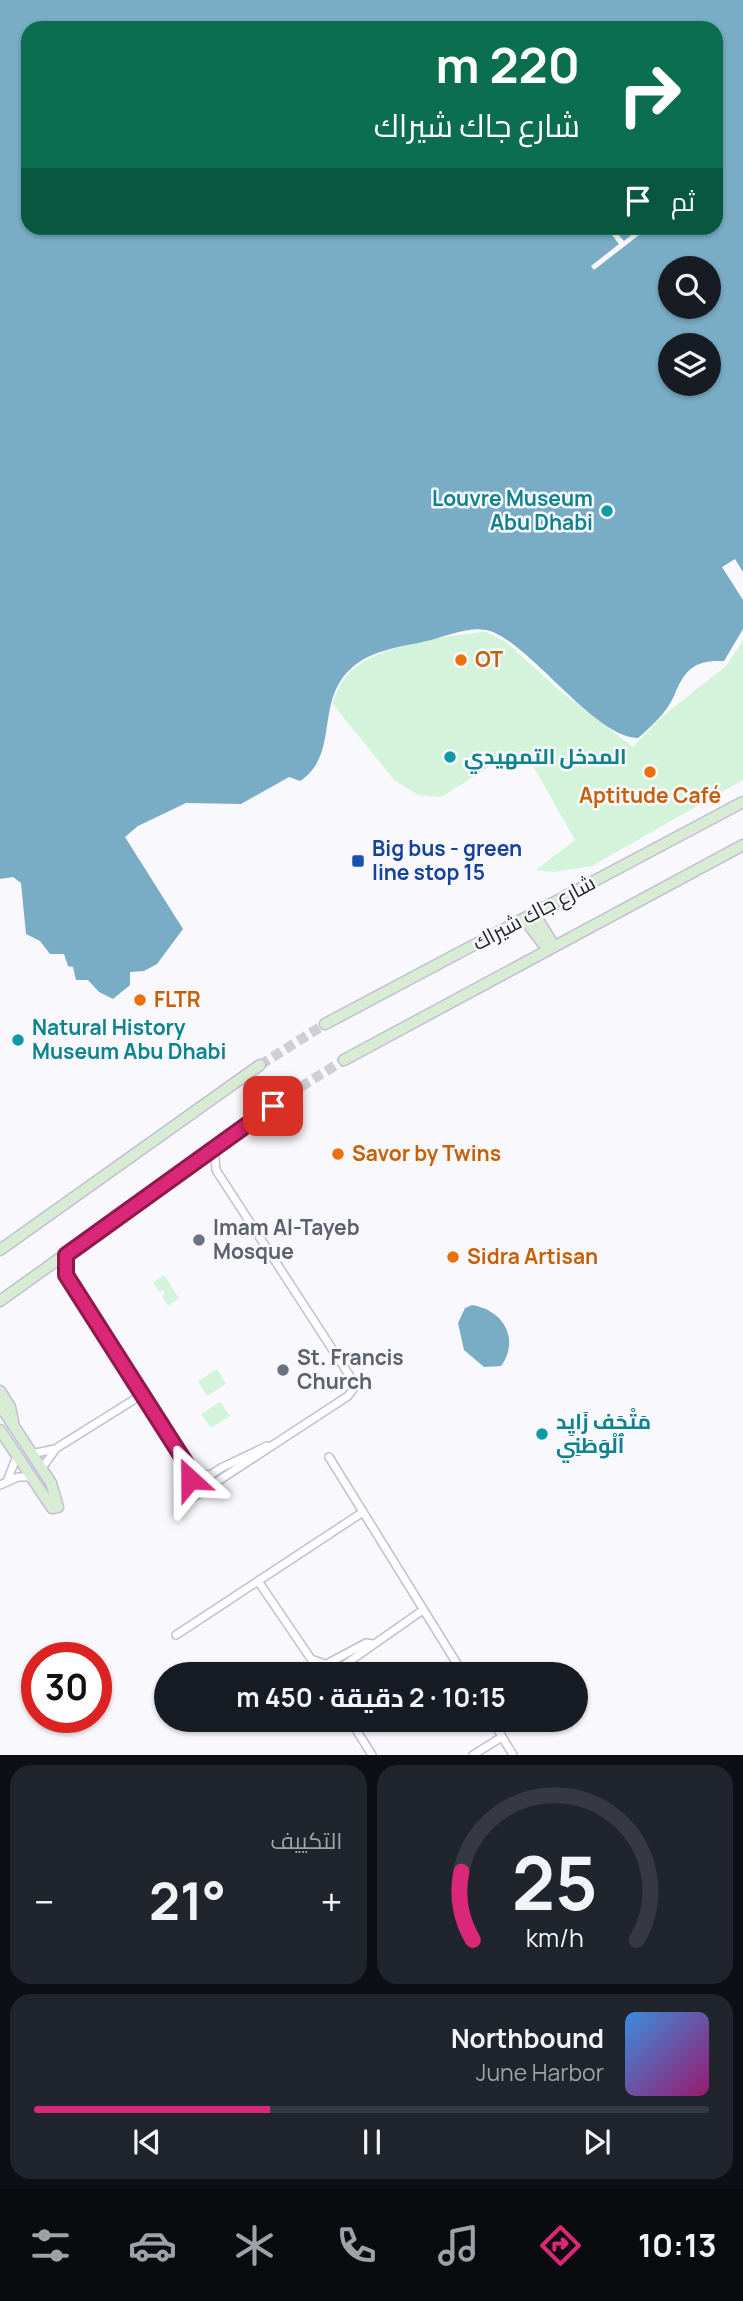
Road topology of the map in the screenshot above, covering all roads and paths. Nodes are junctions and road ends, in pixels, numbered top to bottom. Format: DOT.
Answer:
graph roads {
  1 [pos="743,802"];
  2 [pos="743,845"];
  3 [pos="534,913"];
  4 [pos="524,919"];
  5 [pos="551,948"];
  6 [pos="325,1024"];
  7 [pos="344,1060"];
  8 [pos="260,1065"];
  9 [pos="288,1095"];
  10 [pos="214,1148"];
  11 [pos="195,1162"];
  12 [pos="216,1170"];
  13 [pos="0,1250"];
  14 [pos="66,1255"];
  15 [pos="49,1267"];
  16 [pos="66,1275"];
  17 [pos="0,1301"];
  18 [pos="0,1391"];
  19 [pos="143,1394"];
  20 [pos="0,1405"];
  21 [pos="13,1425"];
  22 [pos="0,1430"];
  23 [pos="275,1443"];
  24 [pos="55,1449"];
  25 [pos="31,1454"];
  26 [pos="17,1456"];
  27 [pos="329,1457"];
  28 [pos="189,1468"];
  29 [pos="41,1469"];
  30 [pos="209,1475"];
  31 [pos="30,1477"];
  32 [pos="3,1483"];
  33 [pos="189,1500"];
  34 [pos="363,1512"];
  35 [pos="258,1581"];
  36 [pos="423,1610"];
  37 [pos="176,1635"];
  38 [pos="372,1644"];
  39 [pos="311,1658"];
  40 [pos="310,1662"];
  41 [pos="321,1662"];
  42 [pos="330,1662"];
  43 [pos="349,1662"];
  44 [pos="456,1662"];
  45 [pos="358,1732"];
  46 [pos="499,1732"];
  47 [pos="502,1737"];
  48 [pos="372,1755"];
  49 [pos="473,1755"];
  50 [pos="513,1755"];
  1 -- 3 [label="street, شارع جاك شيراك"];
  2 -- 5 [label="street, شارع جاك شيراك"];
  3 -- 4 [label="street, شارع جاك شيراك"];
  3 -- 5 [label="street"];
  4 -- 5 [label="street"];
  4 -- 6 [label="street, شارع جاك شيراك"];
  5 -- 7 [label="street, شارع جاك شيراك"];
  8 -- 13 [label="street"];
  9 -- 10 [label="street"];
  10 -- 11 [label="street"];
  10 -- 12 [label="street"];
  11 -- 12 [label="street"];
  11 -- 14 [label="street"];
  12 -- 23 [label="street"];
  14 -- 15 [label="street"];
  14 -- 16 [label="street"];
  15 -- 16 [label="street"];
  15 -- 17 [label="street"];
  16 -- 19 [label="street"];
  18 -- 21 [label="street"];
  19 -- 24 [label="street"];
  19 -- 28 [label="street"];
  20 -- 21 [label="street"];
  21 -- 25 [label="street"];
  22 -- 26 [label="street"];
  23 -- 30 [label="street"];
  23 -- 33 [label="street"];
  24 -- 25 [label="street"];
  24 -- 29 [label="street"];
  25 -- 29 [label="street"];
  26 -- 31 [label="street"];
  26 -- 32 [label="street"];
  27 -- 34 [label="street"];
  28 -- 30 [label="street"];
  28 -- 30 [label="street"];
  29 -- 31 [label="street"];
  31 -- 32 [label="street"];
  34 -- 35 [label="street"];
  34 -- 36 [label="street"];
  35 -- 37 [label="street"];
  35 -- 39 [label="street"];
  36 -- 38 [label="street"];
  36 -- 44 [label="street"];
  38 -- 42 [label="street"];
  38 -- 43 [label="street"];
  39 -- 40 [label="street"];
  39 -- 41 [label="street"];
  45 -- 48 [label="street"];
  46 -- 47 [label="street"];
  47 -- 49 [label="street"];
  47 -- 50 [label="street"];
}
